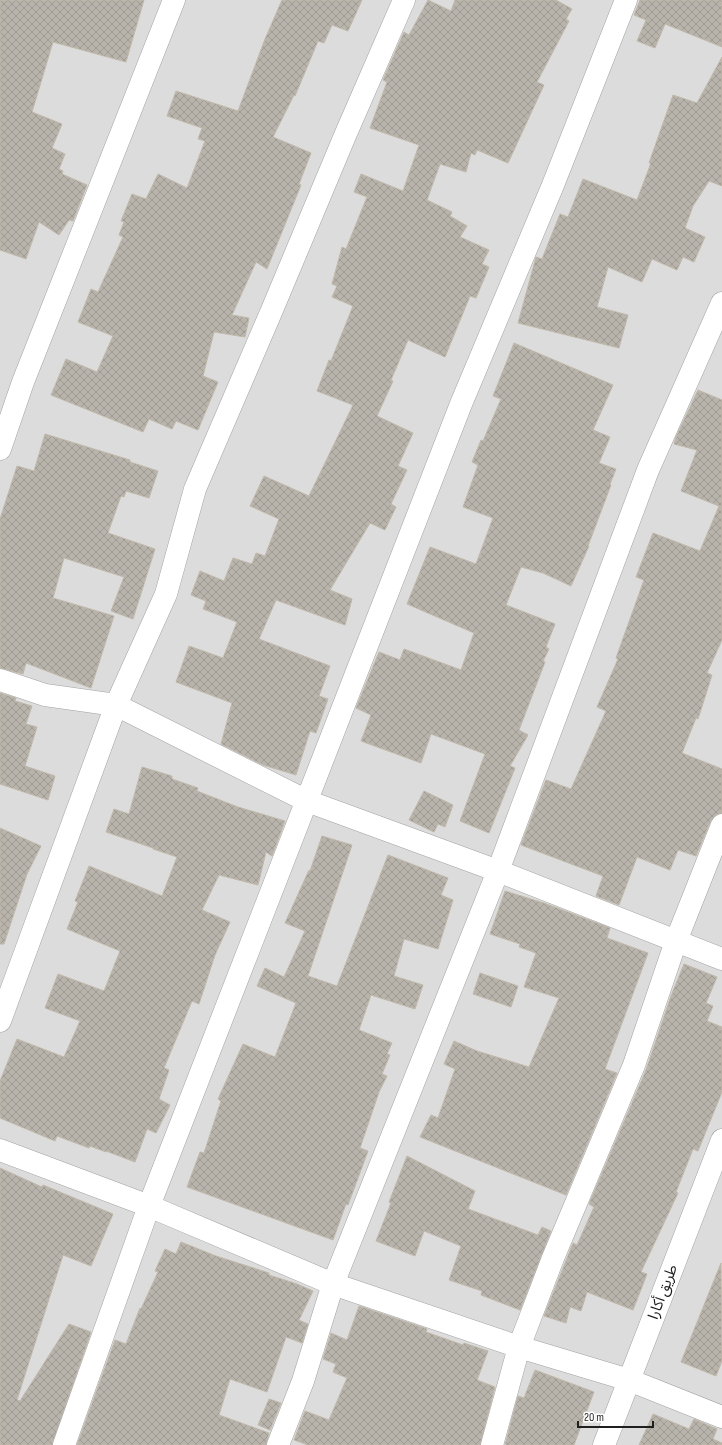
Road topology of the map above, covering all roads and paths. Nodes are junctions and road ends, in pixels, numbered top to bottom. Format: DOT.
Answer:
graph roads {
  1 [pos="174,0"];
  2 [pos="403,0"];
  3 [pos="626,0"];
  4 [pos="722,303"];
  5 [pos="0,449"];
  6 [pos="0,680"];
  7 [pos="116,705"];
  8 [pos="308,801"];
  9 [pos="722,825"];
  10 [pos="498,871"];
  11 [pos="676,941"];
  12 [pos="722,959"];
  13 [pos="0,1021"];
  14 [pos="722,1140"];
  15 [pos="0,1150"];
  16 [pos="150,1206"];
  17 [pos="333,1284"];
  18 [pos="519,1347"];
  19 [pos="629,1380"];
  20 [pos="722,1417"];
  21 [pos="64,1445"];
  22 [pos="278,1445"];
  23 [pos="492,1445"];
  24 [pos="604,1445"];
  1 -- 5 [label="street"];
  2 -- 7 [label="street"];
  3 -- 8 [label="street"];
  4 -- 10 [label="street"];
  6 -- 7 [label="street"];
  7 -- 8 [label="street"];
  7 -- 13 [label="street"];
  8 -- 10 [label="street"];
  8 -- 16 [label="street"];
  9 -- 11 [label="street"];
  10 -- 11 [label="street"];
  10 -- 17 [label="street"];
  11 -- 12 [label="street"];
  11 -- 18 [label="street"];
  14 -- 19 [label="street, طريق أكارا"];
  15 -- 16 [label="street"];
  16 -- 17 [label="street"];
  16 -- 21 [label="street"];
  17 -- 18 [label="street"];
  17 -- 22 [label="street"];
  18 -- 19 [label="street"];
  18 -- 23 [label="street"];
  19 -- 20 [label="street"];
  19 -- 24 [label="street, طريق أكارا"];
}
